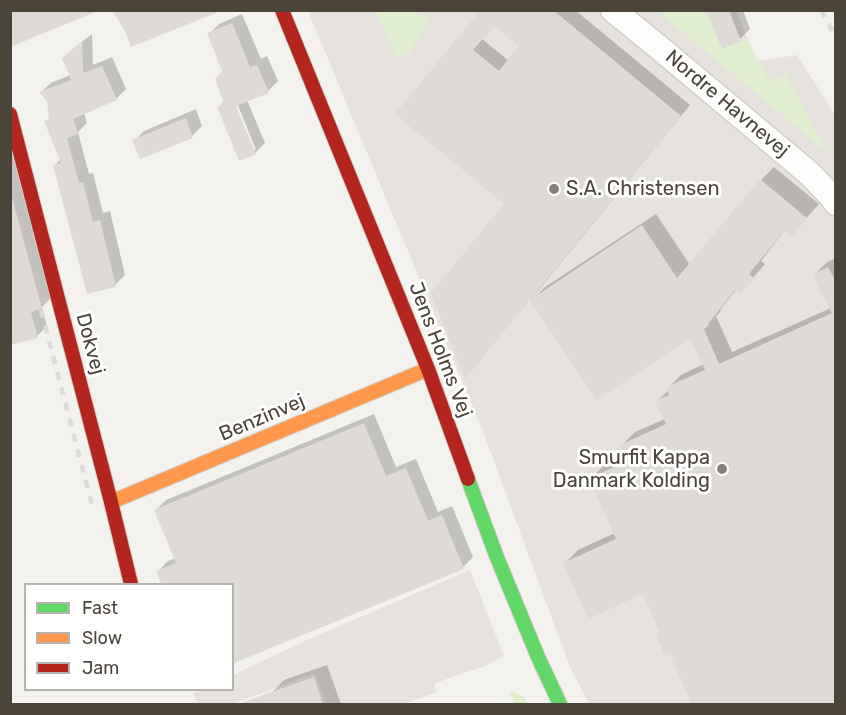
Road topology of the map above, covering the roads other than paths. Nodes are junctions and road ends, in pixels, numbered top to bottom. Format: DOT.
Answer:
graph roads {
  1 [pos="282,10"];
  2 [pos="613,10"];
  3 [pos="10,114"];
  4 [pos="836,203"];
  5 [pos="428,369"];
  6 [pos="111,502"];
  7 [pos="131,583"];
  8 [pos="560,705"];
  1 -- 5 [label="street, Jens Holms Vej"];
  2 -- 4 [label="street, Nordre Havnevej"];
  3 -- 6 [label="street, Dokvej"];
  5 -- 6 [label="street, Benzinvej"];
  5 -- 8 [label="street, Jens Holms Vej"];
  6 -- 7 [label="street, Dokvej"];
}
